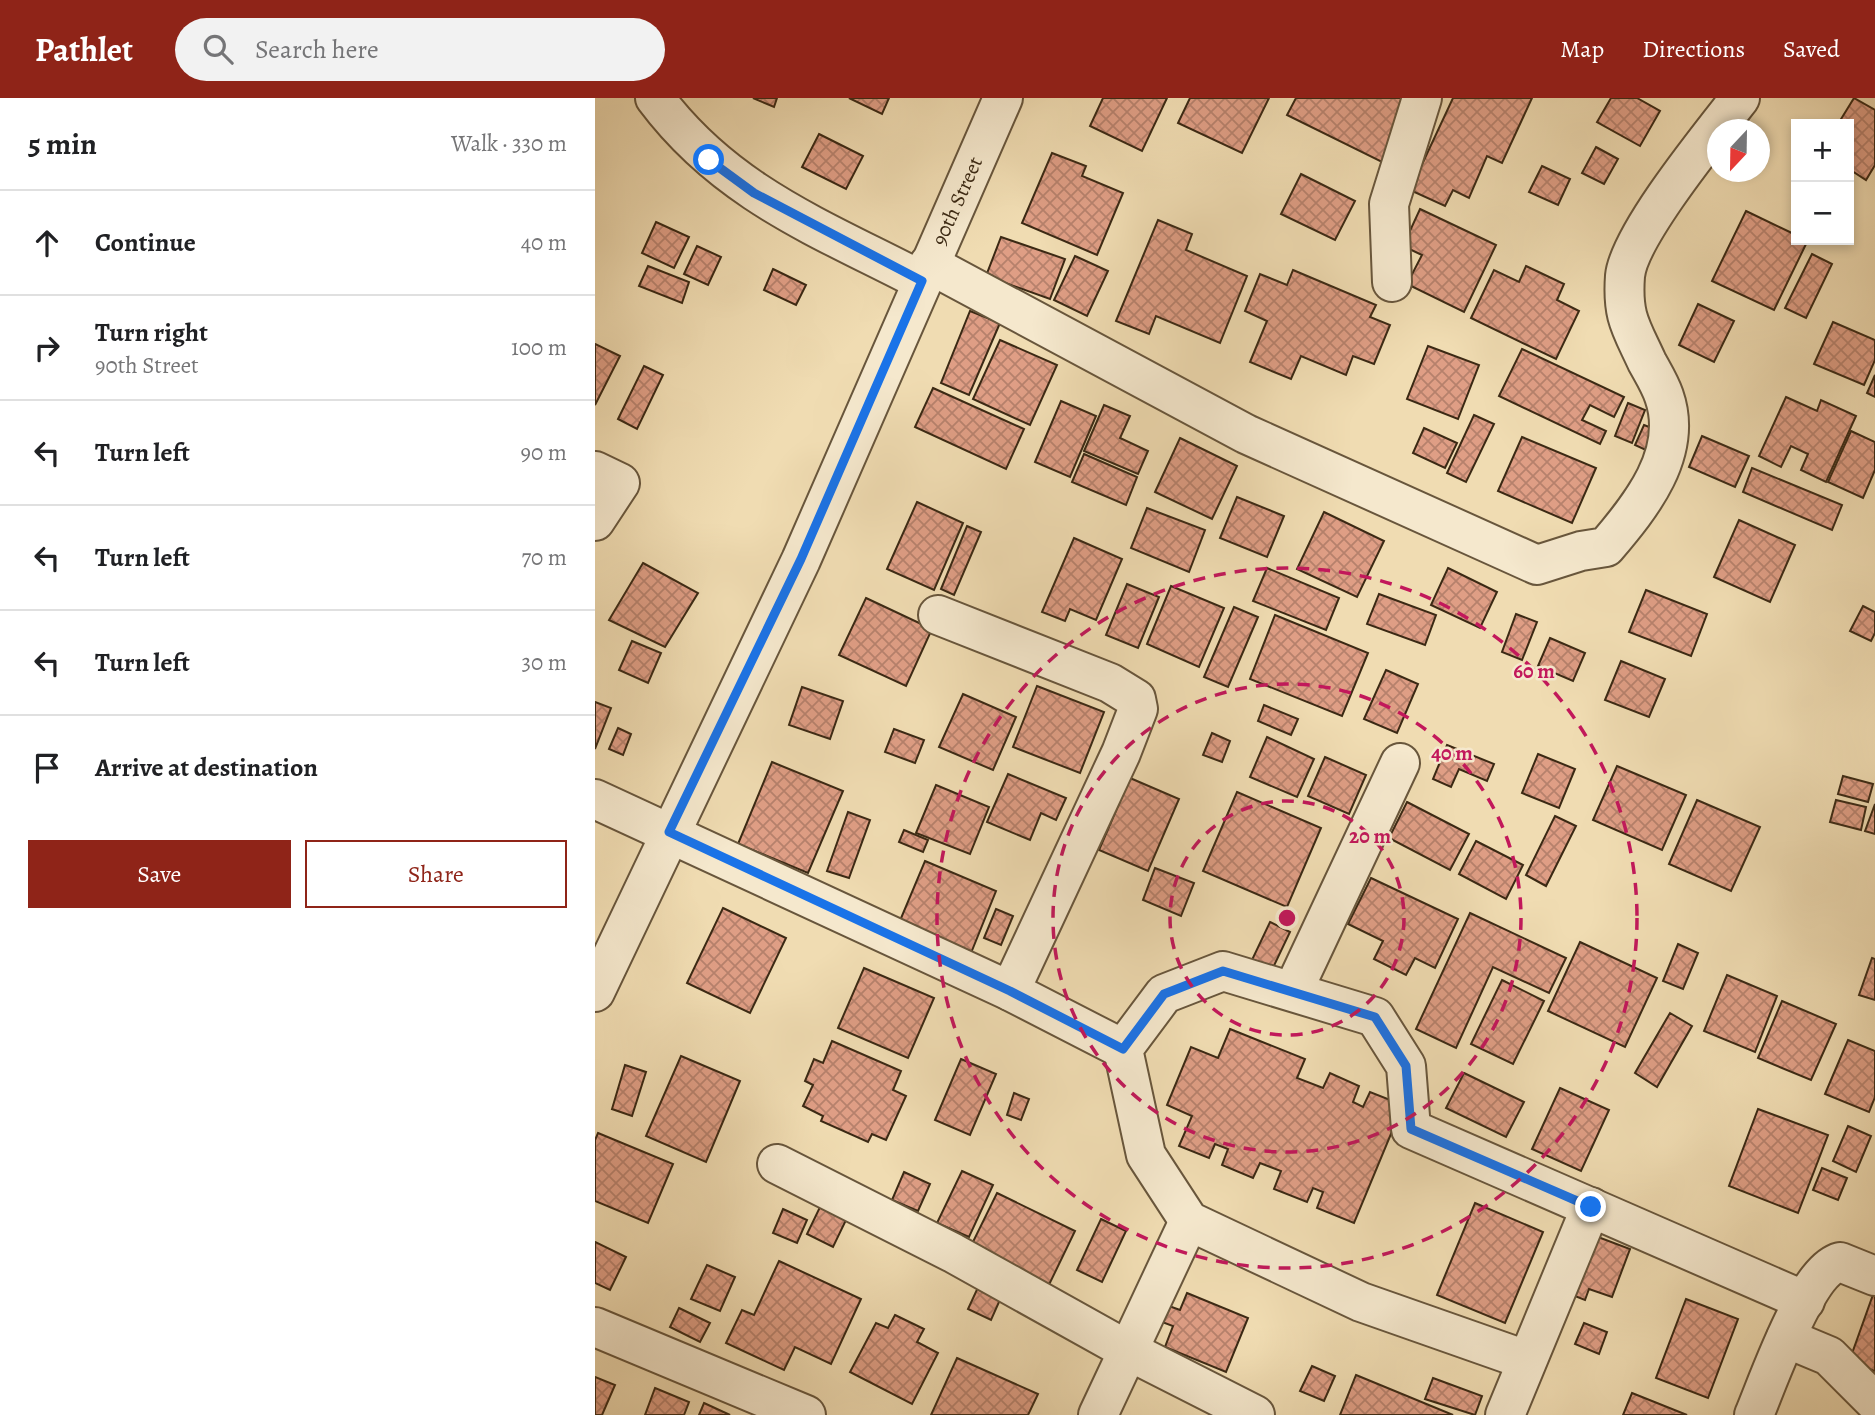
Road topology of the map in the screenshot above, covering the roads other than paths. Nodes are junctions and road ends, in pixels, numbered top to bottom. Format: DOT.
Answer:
graph roads {
  1 [pos="655,98"];
  2 [pos="1003,98"];
  3 [pos="1422,98"];
  4 [pos="1740,98"];
  5 [pos="925,272"];
  6 [pos="1392,282"];
  7 [pos="595,471"];
  8 [pos="595,521"];
  9 [pos="939,615"];
  10 [pos="1400,763"];
  11 [pos="595,799"];
  12 [pos="669,832"];
  13 [pos="1293,990"];
  14 [pos="1010,991"];
  15 [pos="595,992"];
  16 [pos="1123,1049"];
  17 [pos="777,1164"];
  18 [pos="1591,1207"];
  19 [pos="1189,1221"];
  20 [pos="1875,1276"];
  21 [pos="1805,1301"];
  22 [pos="595,1327"];
  23 [pos="1786,1338"];
  24 [pos="1128,1350"];
  25 [pos="1527,1360"];
  26 [pos="1875,1402"];
  27 [pos="806,1415"];
  28 [pos="1098,1415"];
  29 [pos="1255,1415"];
  30 [pos="1505,1415"];
  31 [pos="1754,1415"];
  1 -- 5 [label="street"];
  2 -- 5 [label="street, 90th Street"];
  3 -- 6 [label="street"];
  4 -- 5 [label="street"];
  5 -- 12 [label="street, 90th Street"];
  7 -- 8 [label="street"];
  9 -- 14 [label="street"];
  10 -- 13 [label="street"];
  11 -- 12 [label="street"];
  12 -- 14 [label="street"];
  12 -- 15 [label="street, 90th Street"];
  13 -- 16 [label="street"];
  13 -- 18 [label="street"];
  14 -- 16 [label="street"];
  16 -- 19 [label="street"];
  17 -- 24 [label="street"];
  18 -- 21 [label="street"];
  18 -- 25 [label="street"];
  19 -- 24 [label="street"];
  19 -- 25 [label="street"];
  20 -- 21 [label="street"];
  21 -- 23 [label="street"];
  22 -- 27 [label="street"];
  23 -- 26 [label="street"];
  23 -- 31 [label="street"];
  24 -- 28 [label="street"];
  24 -- 29 [label="street"];
  25 -- 30 [label="street"];
}
